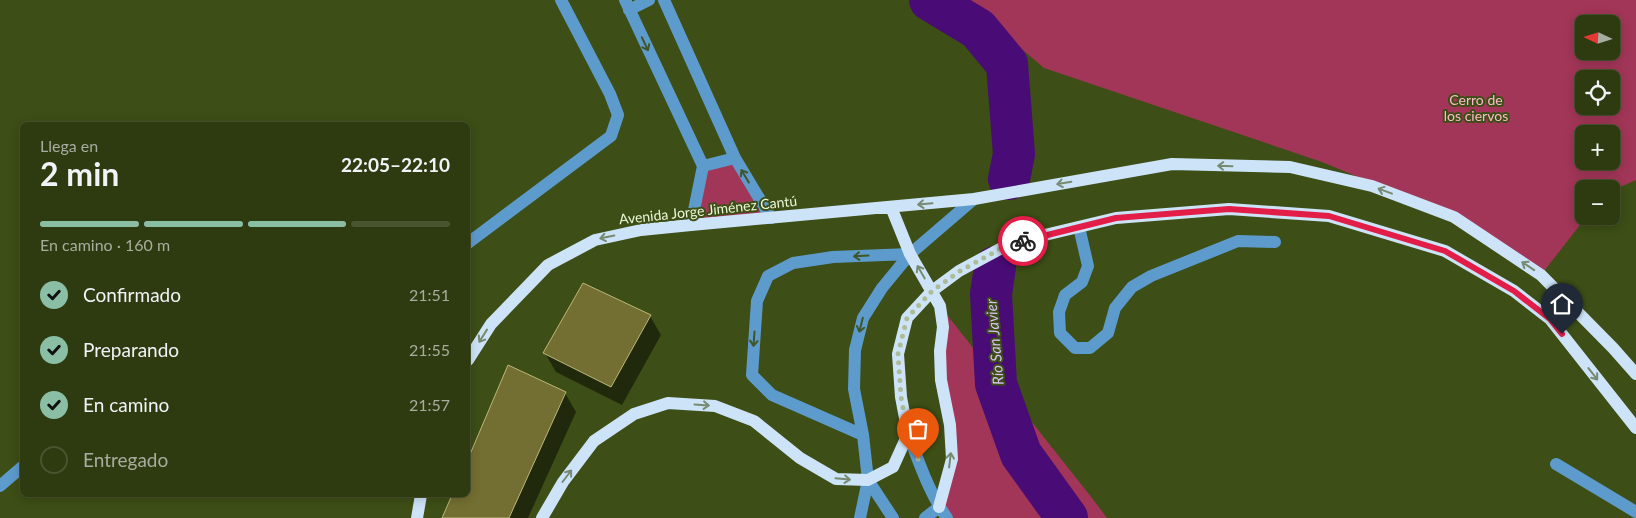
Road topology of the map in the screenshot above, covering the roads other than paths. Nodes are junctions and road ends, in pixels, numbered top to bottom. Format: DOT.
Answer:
graph roads {
  1 [pos="562,0"];
  2 [pos="649,0"];
  3 [pos="664,0"];
  4 [pos="627,5"];
  5 [pos="734,158"];
  6 [pos="703,166"];
  7 [pos="974,199"];
  8 [pos="890,207"];
  9 [pos="771,218"];
  10 [pos="691,224"];
  11 [pos="1079,227"];
  12 [pos="470,242"];
  13 [pos="1275,242"];
  14 [pos="910,254"];
  15 [pos="932,291"];
  16 [pos="470,357"];
  17 [pos="1636,374"];
  18 [pos="1636,428"];
  19 [pos="908,434"];
  20 [pos="863,435"];
  21 [pos="1556,464"];
  22 [pos="20,469"];
  23 [pos="868,480"];
  24 [pos="0,486"];
  25 [pos="421,497"];
  26 [pos="1636,512"];
  27 [pos="939,513"];
  28 [pos="417,518"];
  29 [pos="542,518"];
  30 [pos="860,518"];
  31 [pos="893,518"];
  32 [pos="925,518"];
  33 [pos="947,518"];
  1 -- 12 [label="street"];
  2 -- 4 [label="street"];
  3 -- 5 [label="street"];
  4 -- 6 [label="street, one-way"];
  5 -- 6 [label="street"];
  9 -- 5 [label="street, one-way"];
  6 -- 10 [label="street"];
  7 -- 8 [label="main road, Avenida Jorge Jiménez Cantú, one-way"];
  7 -- 14 [label="street"];
  17 -- 7 [label="main road, Avenida Jorge Jiménez Cantú, one-way"];
  8 -- 9 [label="main road, Avenida Jorge Jiménez Cantú"];
  8 -- 14 [label="main road"];
  9 -- 10 [label="main road, Avenida Jorge Jiménez Cantú"];
  10 -- 16 [label="main road, Avenida Jorge Jiménez Cantú, one-way"];
  11 -- 13 [label="street"];
  11 -- 15 [label="main road"];
  11 -- 18 [label="main road, one-way"];
  15 -- 14 [label="main road, one-way"];
  14 -- 20 [label="street, one-way"];
  14 -- 20 [label="street, one-way"];
  15 -- 19 [label="main road"];
  27 -- 15 [label="main road, one-way"];
  19 -- 23 [label="main road"];
  19 -- 27 [label="street"];
  20 -- 23 [label="street"];
  21 -- 26 [label="street"];
  22 -- 24 [label="street"];
  29 -- 23 [label="main road, one-way"];
  23 -- 30 [label="street"];
  23 -- 31 [label="street"];
  25 -- 28 [label="main road"];
  27 -- 32 [label="street"];
  27 -- 33 [label="street"];
}
